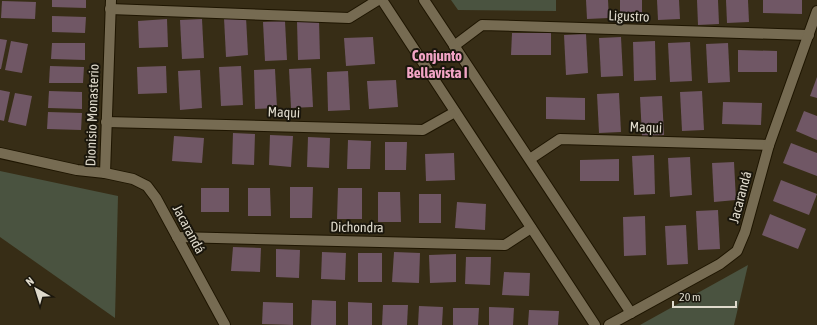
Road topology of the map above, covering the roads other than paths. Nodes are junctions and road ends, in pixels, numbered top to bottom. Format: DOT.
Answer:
graph roads {
  1 [pos="378,0"];
  2 [pos="382,0"];
  3 [pos="424,0"];
  4 [pos="110,4"];
  5 [pos="817,11"];
  6 [pos="809,36"];
  7 [pos="454,46"];
  8 [pos="456,112"];
  9 [pos="106,122"];
  10 [pos="769,145"];
  11 [pos="0,153"];
  12 [pos="530,159"];
  13 [pos="105,173"];
  14 [pos="531,228"];
  15 [pos="177,237"];
  16 [pos="631,313"];
  17 [pos="225,325"];
  18 [pos="595,325"];
  19 [pos="609,325"];
  1 -- 4 [label="street"];
  2 -- 8 [label="street"];
  3 -- 7 [label="street"];
  4 -- 9 [label="street, Dionisio Monasterio"];
  5 -- 6 [label="street, Jacarandá"];
  6 -- 7 [label="street, Ligustro"];
  6 -- 10 [label="street, Jacarandá"];
  7 -- 12 [label="street"];
  8 -- 9 [label="street, Maqui"];
  8 -- 14 [label="street"];
  9 -- 13 [label="street, Dionisio Monasterio"];
  10 -- 12 [label="street, Maqui"];
  10 -- 16 [label="street, Jacarandá"];
  11 -- 13 [label="street, Dionisio Monasterio"];
  12 -- 16 [label="street"];
  13 -- 15 [label="street, Jacarandá"];
  14 -- 15 [label="street, Dichondra"];
  14 -- 18 [label="street"];
  15 -- 17 [label="street, Jacarandá"];
  16 -- 19 [label="street, Jacarandá"];
}
